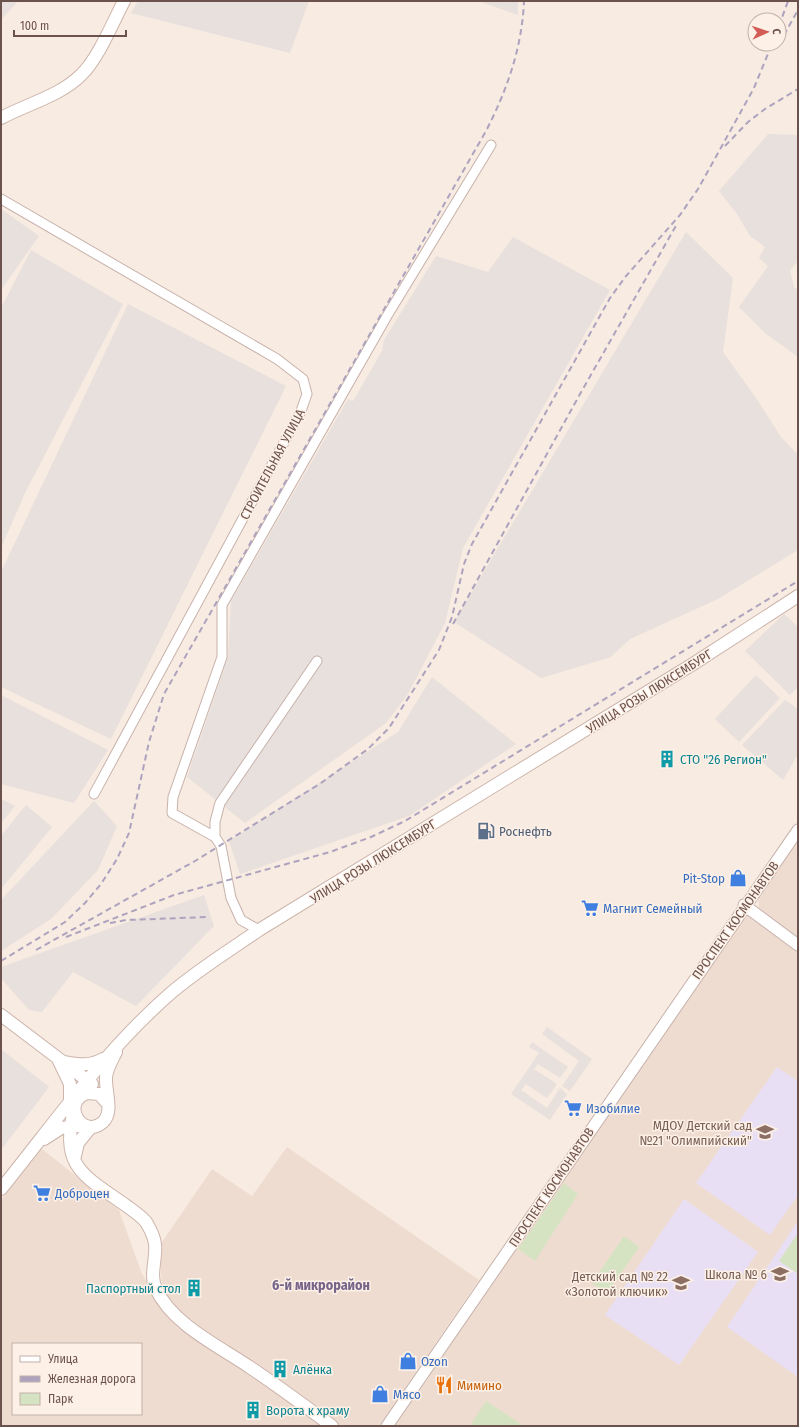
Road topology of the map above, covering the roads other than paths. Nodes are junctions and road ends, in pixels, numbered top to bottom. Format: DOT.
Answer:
graph roads {
  1 [pos="124,1"];
  2 [pos="1,118"];
  3 [pos="491,145"];
  4 [pos="1,199"];
  5 [pos="798,596"];
  6 [pos="316,661"];
  7 [pos="94,794"];
  8 [pos="798,830"];
  9 [pos="215,837"];
  10 [pos="744,906"];
  11 [pos="259,930"];
  12 [pos="798,945"];
  13 [pos="1,1015"];
  14 [pos="120,1045"];
  15 [pos="106,1057"];
  16 [pos="60,1060"];
  17 [pos="87,1080"];
  18 [pos="105,1100"];
  19 [pos="72,1105"];
  20 [pos="71,1126"];
  21 [pos="89,1126"];
  22 [pos="38,1143"];
  23 [pos="75,1164"];
  24 [pos="1,1189"];
  25 [pos="332,1426"];
  26 [pos="387,1426"];
  1 -- 2 [label="main road"];
  3 -- 9 [label="street"];
  4 -- 7 [label="street, СТРОИТЕЛЬНАЯ УЛИЦА"];
  5 -- 11 [label="main road, УЛИЦА РОЗЫ ЛЮКСЕМБУРГ"];
  6 -- 9 [label="street"];
  8 -- 10 [label="street, ПРОСПЕКТ КОСМОНАВТОВ"];
  9 -- 11 [label="street"];
  10 -- 12 [label="street"];
  10 -- 26 [label="street, ПРОСПЕКТ КОСМОНАВТОВ"];
  11 -- 14 [label="main road, УЛИЦА РОЗЫ ЛЮКСЕМБУРГ"];
  13 -- 16 [label="main road"];
  14 -- 15 [label="main road, УЛИЦА РОЗЫ ЛЮКСЕМБУРГ"];
  14 -- 18 [label="main road"];
  15 -- 16 [label="main road"];
  15 -- 17 [label="main road, УЛИЦА РОЗЫ ЛЮКСЕМБУРГ"];
  16 -- 17 [label="main road"];
  16 -- 19 [label="main road"];
  17 -- 18 [label="main road"];
  17 -- 19 [label="main road, УЛИЦА РОЗЫ ЛЮКСЕМБУРГ"];
  18 -- 19 [label="main road"];
  18 -- 21 [label="main road"];
  19 -- 20 [label="main road"];
  19 -- 21 [label="main road"];
  19 -- 22 [label="main road, УЛИЦА РОЗЫ ЛЮКСЕМБУРГ"];
  20 -- 21 [label="main road"];
  20 -- 22 [label="main road"];
  20 -- 23 [label="main road"];
  21 -- 23 [label="main road"];
  22 -- 24 [label="main road, УЛИЦА РОЗЫ ЛЮКСЕМБУРГ"];
  23 -- 25 [label="main road"];
}
